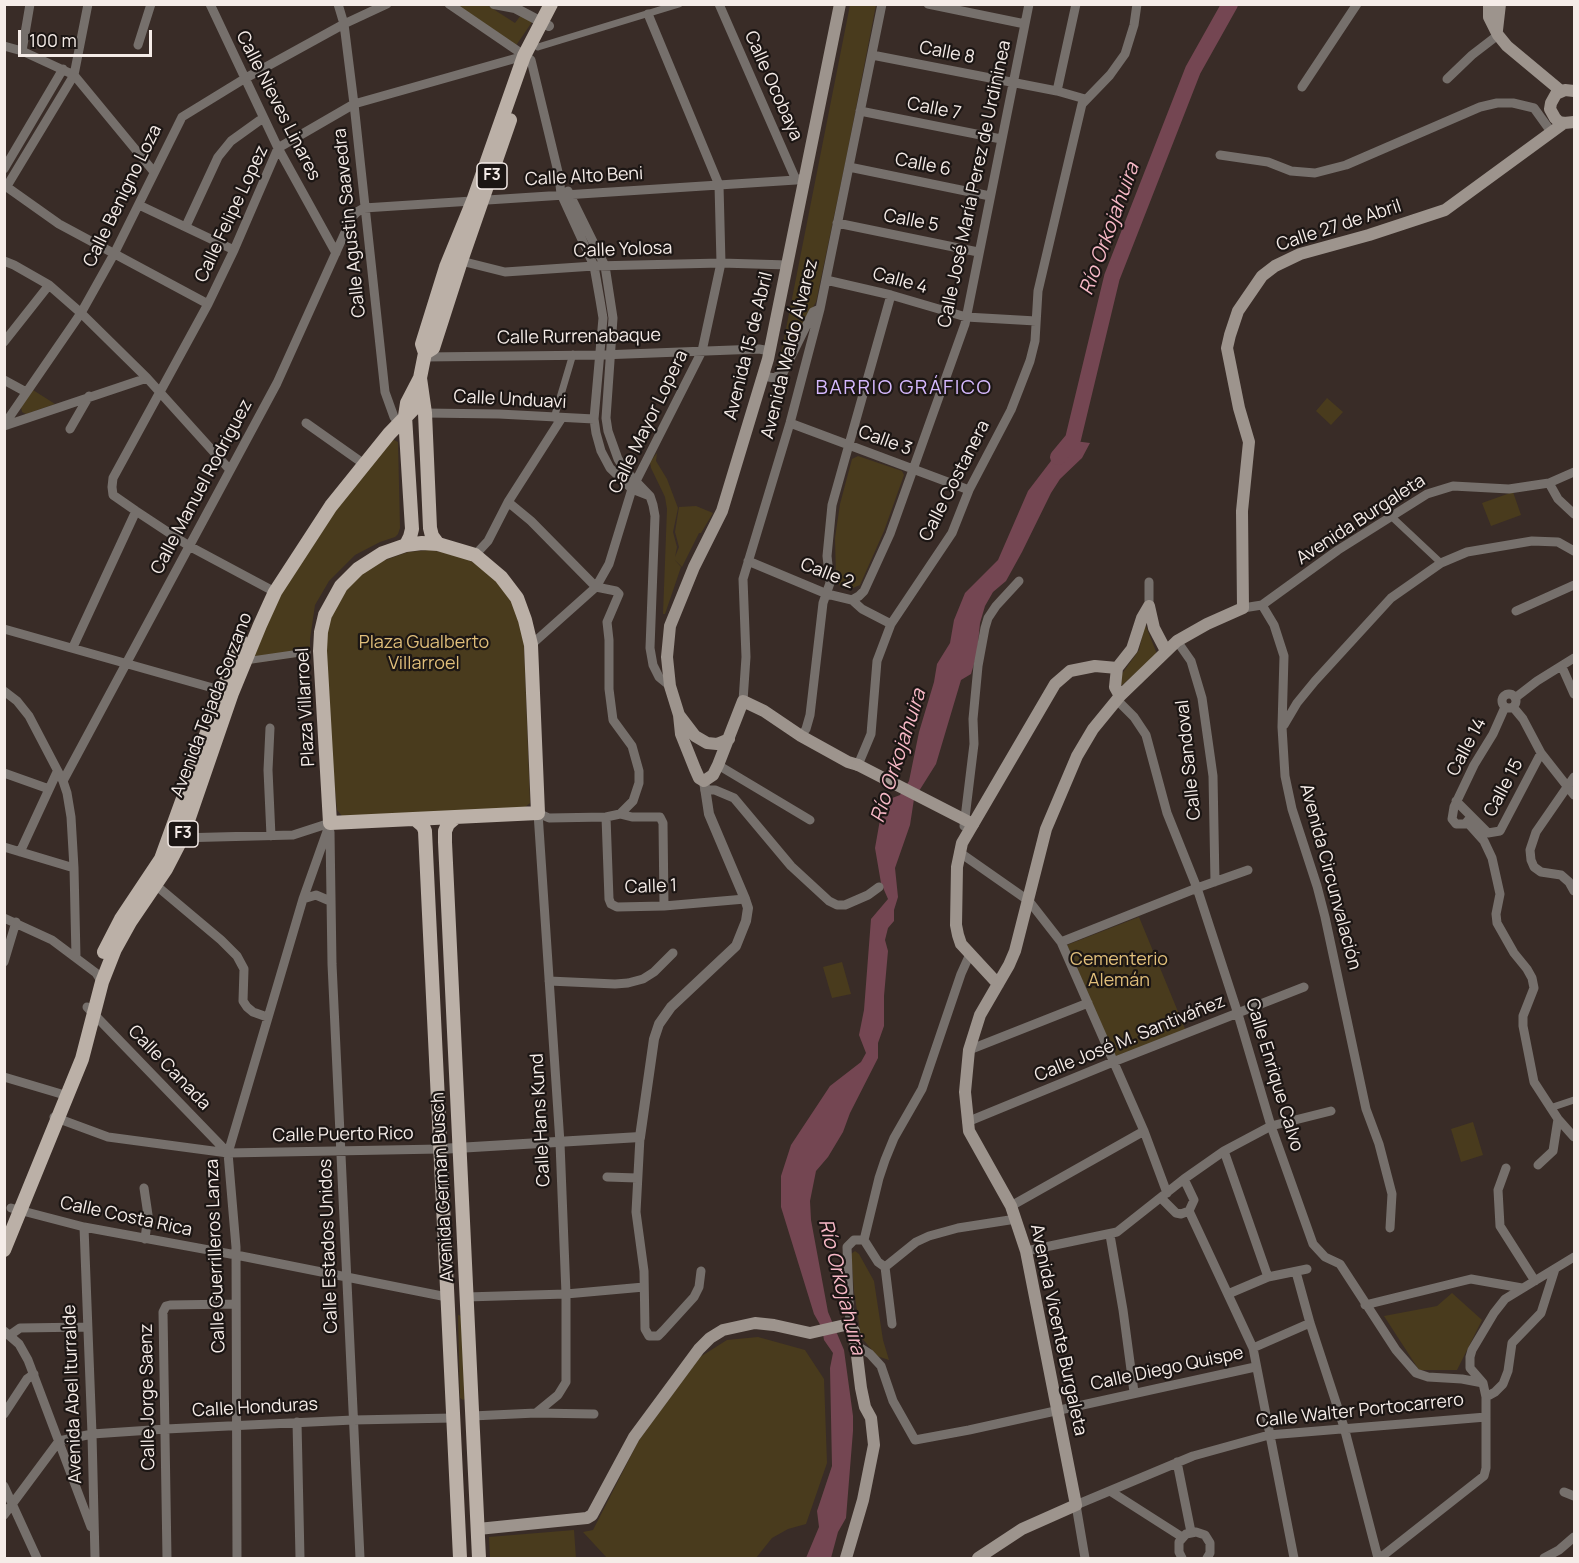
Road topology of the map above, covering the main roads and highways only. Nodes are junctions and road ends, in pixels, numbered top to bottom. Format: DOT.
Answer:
graph roads {
  1 [pos="551,4"];
  2 [pos="561,4"];
  3 [pos="840,4"];
  4 [pos="1489,4"];
  5 [pos="1500,4"];
  6 [pos="545,24"];
  7 [pos="1497,32"];
  8 [pos="1561,91"];
  9 [pos="1575,91"];
  10 [pos="1569,123"];
  11 [pos="478,201"];
  12 [pos="424,355"];
  13 [pos="420,378"];
  14 [pos="423,406"];
  15 [pos="402,419"];
  16 [pos="428,477"];
  17 [pos="409,478"];
  18 [pos="438,544"];
  19 [pos="406,545"];
  20 [pos="271,590"];
  21 [pos="1243,608"];
  22 [pos="1166,651"];
  23 [pos="1117,668"];
  24 [pos="227,692"];
  25 [pos="1119,698"];
  26 [pos="679,715"];
  27 [pos="729,739"];
  28 [pos="454,818"];
  29 [pos="416,820"];
  30 [pos="973,825"];
  31 [pos="998,984"];
  32 [pos="15,1209"];
  33 [pos="4,1224"];
  34 [pos="4,1250"];
  35 [pos="447,1297"];
  36 [pos="466,1297"];
  37 [pos="472,1416"];
  38 [pos="453,1418"];
  39 [pos="1076,1505"];
  40 [pos="478,1529"];
  41 [pos="459,1530"];
  42 [pos="992,1553"];
  43 [pos="460,1558"];
  44 [pos="479,1558"];
  45 [pos="846,1558"];
  46 [pos="978,1558"];
  1 -- 6 [label="main road, F3"];
  2 -- 6 [label="main road, F3"];
  3 -- 26 [label="main road, Avenida 15 de Abril"];
  4 -- 7 [label="main road"];
  5 -- 7 [label="main road"];
  6 -- 11 [label="main road, F3"];
  7 -- 8 [label="main road"];
  8 -- 9 [label="main road"];
  8 -- 10 [label="main road"];
  10 -- 21 [label="main road, Calle 27 de Abril"];
  11 -- 12 [label="main road, F3"];
  11 -- 12 [label="main road, F3"];
  12 -- 13 [label="main road, F3"];
  13 -- 14 [label="main road, F3"];
  13 -- 15 [label="main road, F3"];
  14 -- 15 [label="main road, Avenida Tejada Sorzano / F3"];
  14 -- 16 [label="main road"];
  15 -- 17 [label="main road"];
  15 -- 20 [label="main road, Avenida Tejada Sorzano / F3"];
  16 -- 17 [label="main road"];
  16 -- 18 [label="main road"];
  17 -- 19 [label="main road"];
  18 -- 19 [label="main road, Plaza Villarroel"];
  18 -- 28 [label="main road, Plaza Villarroel"];
  19 -- 29 [label="main road, Plaza Villarroel"];
  20 -- 24 [label="main road, Avenida Tejada Sorzano / F3"];
  20 -- 24 [label="main road, Avenida Tejada Sorzano / F3"];
  21 -- 22 [label="main road, Avenida Vicente Burgaleta"];
  22 -- 23 [label="main road"];
  22 -- 25 [label="main road, Avenida Vicente Burgaleta"];
  23 -- 25 [label="main road"];
  23 -- 30 [label="main road"];
  24 -- 32 [label="main road, Avenida Tejada Sorzano / F3"];
  25 -- 31 [label="main road, Avenida Vicente Burgaleta"];
  26 -- 27 [label="main road"];
  26 -- 27 [label="main road, Avenida 15 de Abril"];
  27 -- 30 [label="main road, bridge"];
  28 -- 29 [label="main road"];
  28 -- 36 [label="main road, Avenida German Busch"];
  29 -- 35 [label="main road, Avenida German Busch"];
  30 -- 31 [label="main road"];
  31 -- 39 [label="main road, Avenida Vicente Burgaleta"];
  32 -- 33 [label="main road, Avenida Tejada Sorzano / F3"];
  32 -- 34 [label="main road, Avenida Tejada Sorzano / F3"];
  35 -- 36 [label="main road"];
  35 -- 38 [label="main road, Avenida German Busch"];
  36 -- 37 [label="main road, Avenida German Busch"];
  37 -- 38 [label="main road"];
  37 -- 40 [label="main road, Avenida German Busch"];
  38 -- 41 [label="main road, Avenida German Busch"];
  39 -- 42 [label="main road, Calle Walter Portocarrero"];
  40 -- 41 [label="main road"];
  40 -- 44 [label="main road, Avenida German Busch"];
  40 -- 45 [label="main road"];
  41 -- 43 [label="main road, Avenida German Busch"];
  42 -- 46 [label="main road, Calle Walter Portocarrero"];
}
